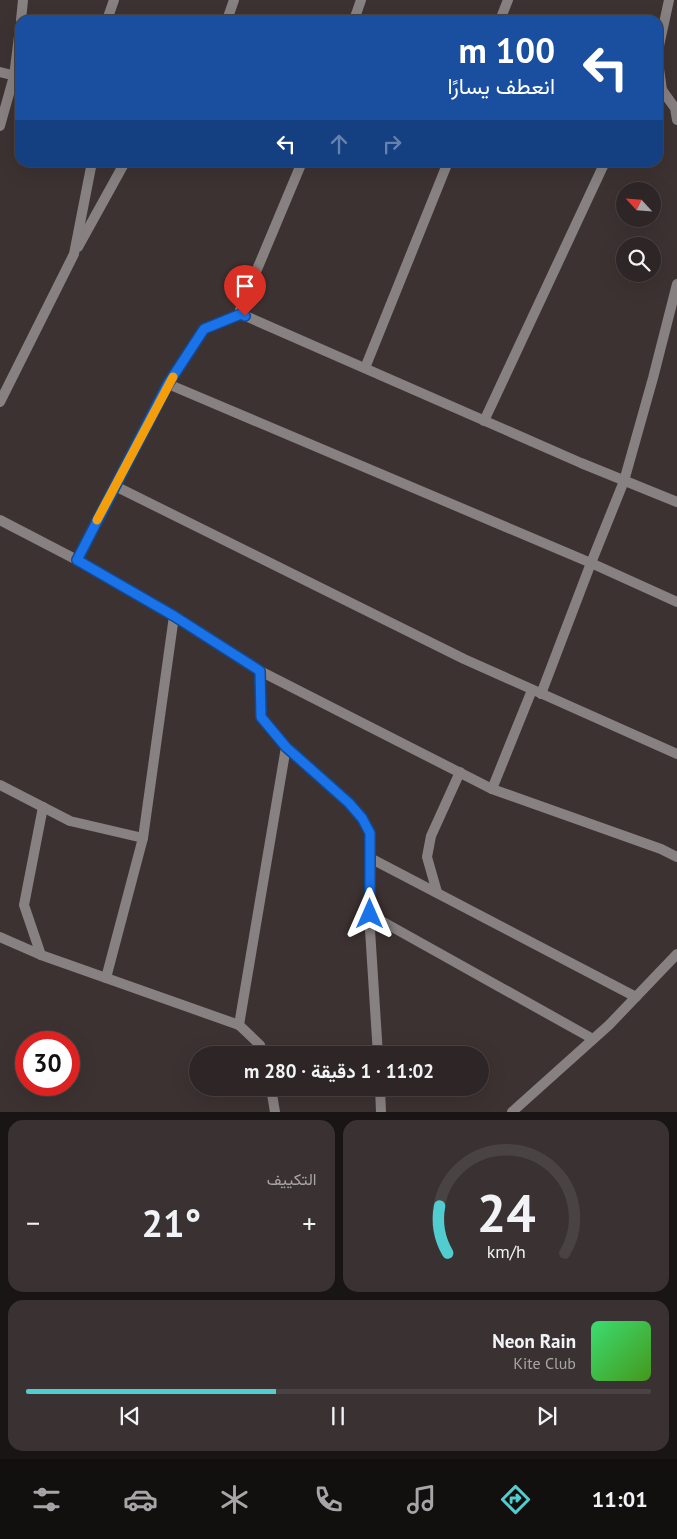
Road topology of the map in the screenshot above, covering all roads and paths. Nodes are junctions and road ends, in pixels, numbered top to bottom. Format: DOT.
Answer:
graph roads {
  1 [pos="23,0"];
  2 [pos="114,0"];
  3 [pos="234,0"];
  4 [pos="361,0"];
  5 [pos="508,0"];
  6 [pos="669,0"];
  7 [pos="22,15"];
  8 [pos="109,15"];
  9 [pos="229,15"];
  10 [pos="356,15"];
  11 [pos="502,15"];
  12 [pos="663,26"];
  13 [pos="0,72"];
  14 [pos="15,76"];
  15 [pos="15,82"];
  16 [pos="663,91"];
  17 [pos="677,120"];
  18 [pos="0,126"];
  19 [pos="91,167"];
  20 [pos="122,167"];
  21 [pos="300,167"];
  22 [pos="446,167"];
  23 [pos="603,167"];
  24 [pos="74,254"];
  25 [pos="677,284"];
  26 [pos="241,314"];
  27 [pos="365,368"];
  28 [pos="168,384"];
  29 [pos="0,402"];
  30 [pos="484,421"];
  31 [pos="624,481"];
  32 [pos="115,486"];
  33 [pos="677,502"];
  34 [pos="0,520"];
  35 [pos="77,560"];
  36 [pos="591,562"];
  37 [pos="677,602"];
  38 [pos="174,616"];
  39 [pos="260,671"];
  40 [pos="536,692"];
  41 [pos="286,747"];
  42 [pos="677,754"];
  43 [pos="460,772"];
  44 [pos="0,785"];
  45 [pos="492,789"];
  46 [pos="43,808"];
  47 [pos="142,838"];
  48 [pos="677,857"];
  49 [pos="370,858"];
  50 [pos="437,892"];
  51 [pos="370,914"];
  52 [pos="0,937"];
  53 [pos="41,955"];
  54 [pos="676,956"];
  55 [pos="106,978"];
  56 [pos="636,997"];
  57 [pos="238,1025"];
  58 [pos="593,1040"];
  59 [pos="260,1046"];
  60 [pos="377,1046"];
  61 [pos="272,1096"];
  62 [pos="380,1096"];
  63 [pos="275,1112"];
  64 [pos="381,1112"];
  65 [pos="512,1112"];
  1 -- 7 [label="street"];
  2 -- 8 [label="street"];
  3 -- 9 [label="street"];
  4 -- 10 [label="street"];
  5 -- 11 [label="street"];
  6 -- 12 [label="street"];
  13 -- 14 [label="street"];
  15 -- 18 [label="street"];
  16 -- 17 [label="street"];
  19 -- 24 [label="street"];
  20 -- 24 [label="street"];
  21 -- 26 [label="street"];
  22 -- 27 [label="street"];
  23 -- 30 [label="street"];
  24 -- 29 [label="street"];
  25 -- 31 [label="street"];
  26 -- 27 [label="street"];
  26 -- 28 [label="street"];
  27 -- 30 [label="street"];
  28 -- 32 [label="street"];
  28 -- 36 [label="street"];
  30 -- 31 [label="street"];
  31 -- 33 [label="street"];
  31 -- 36 [label="street"];
  32 -- 35 [label="street"];
  32 -- 40 [label="street"];
  34 -- 35 [label="street"];
  35 -- 38 [label="street"];
  36 -- 37 [label="street"];
  36 -- 40 [label="street"];
  38 -- 39 [label="street"];
  38 -- 47 [label="street"];
  39 -- 41 [label="street"];
  39 -- 43 [label="street"];
  40 -- 42 [label="street"];
  40 -- 45 [label="street"];
  41 -- 49 [label="street"];
  41 -- 57 [label="street"];
  43 -- 45 [label="street"];
  43 -- 50 [label="street"];
  44 -- 46 [label="street"];
  45 -- 48 [label="street"];
  46 -- 47 [label="street"];
  46 -- 53 [label="street"];
  47 -- 55 [label="street"];
  49 -- 50 [label="street"];
  49 -- 51 [label="street"];
  50 -- 56 [label="street"];
  51 -- 58 [label="street"];
  51 -- 60 [label="street"];
  52 -- 53 [label="street"];
  53 -- 55 [label="street"];
  54 -- 56 [label="street"];
  55 -- 57 [label="street"];
  56 -- 58 [label="street"];
  57 -- 59 [label="street"];
  58 -- 65 [label="street"];
  61 -- 63 [label="street"];
  62 -- 64 [label="street"];
}
